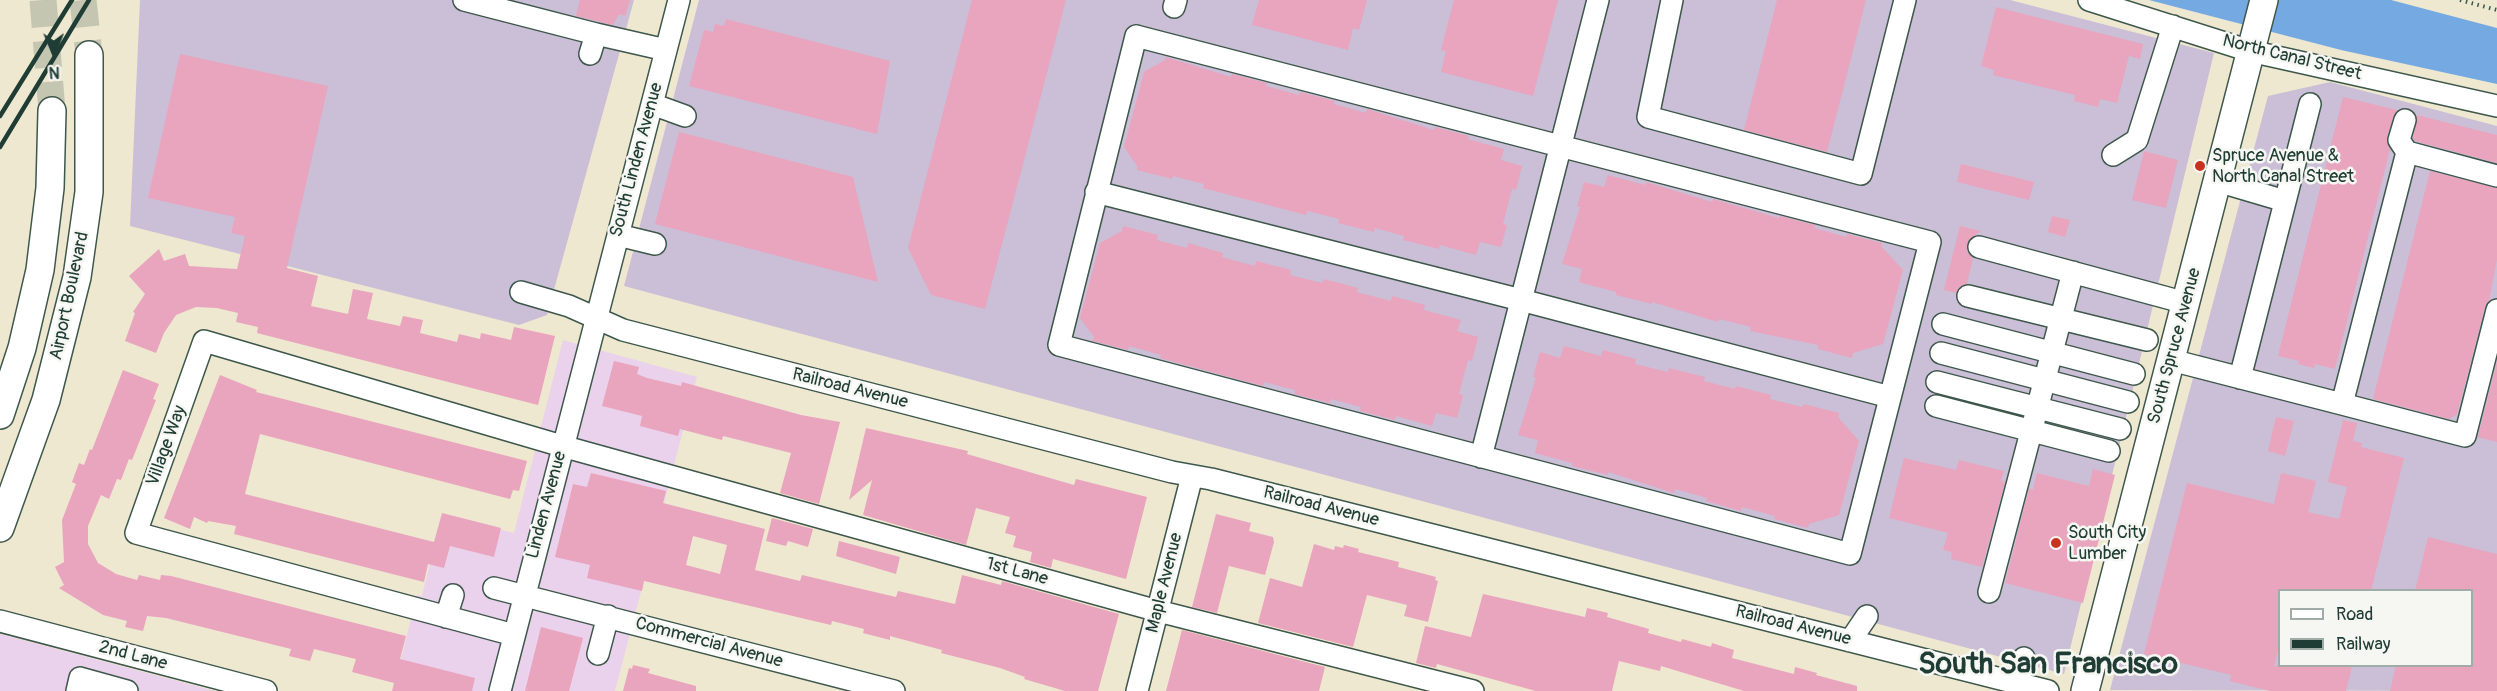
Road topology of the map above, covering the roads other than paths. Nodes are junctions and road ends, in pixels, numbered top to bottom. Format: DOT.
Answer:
graph roads {
  1 [pos="464,0"];
  2 [pos="679,0"];
  3 [pos="1598,0"];
  4 [pos="1672,0"];
  5 [pos="1905,0"];
  6 [pos="2089,0"];
  7 [pos="2264,0"];
  8 [pos="2173,26"];
  9 [pos="2253,40"];
  10 [pos="666,51"];
  11 [pos="89,55"];
  12 [pos="652,104"];
  13 [pos="2310,104"];
  14 [pos="2497,106"];
  15 [pos="52,111"];
  16 [pos="686,116"];
  17 [pos="2405,120"];
  18 [pos="1560,147"];
  19 [pos="2407,152"];
  20 [pos="2113,154"];
  21 [pos="2497,176"];
  22 [pos="2217,181"];
  23 [pos="1096,192"];
  24 [pos="2285,201"];
  25 [pos="618,235"];
  26 [pos="654,244"];
  27 [pos="1979,247"];
  28 [pos="2073,272"];
  29 [pos="521,292"];
  30 [pos="1968,296"];
  31 [pos="1521,300"];
  32 [pos="2186,303"];
  33 [pos="2497,310"];
  34 [pos="2061,319"];
  35 [pos="596,320"];
  36 [pos="1943,324"];
  37 [pos="2147,340"];
  38 [pos="2052,353"];
  39 [pos="1941,354"];
  40 [pos="2171,360"];
  41 [pos="2134,374"];
  42 [pos="2240,378"];
  43 [pos="2045,380"];
  44 [pos="1937,382"];
  45 [pos="1890,397"];
  46 [pos="2128,402"];
  47 [pos="2342,404"];
  48 [pos="1936,406"];
  49 [pos="2038,408"];
  50 [pos="0,415"];
  51 [pos="2120,429"];
  52 [pos="2032,431"];
  53 [pos="562,446"];
  54 [pos="2109,451"];
  55 [pos="1481,457"];
  56 [pos="1192,476"];
  57 [pos="0,528"];
  58 [pos="494,588"];
  59 [pos="1989,592"];
  60 [pos="524,594"];
  61 [pos="453,595"];
  62 [pos="1158,610"];
  63 [pos="608,616"];
  64 [pos="1867,616"];
  65 [pos="446,617"];
  66 [pos="0,621"];
  67 [pos="514,635"];
  68 [pos="1850,640"];
  69 [pos="598,654"];
  70 [pos="2024,658"];
  71 [pos="2019,684"];
  72 [pos="77,691"];
  73 [pos="128,691"];
  74 [pos="266,691"];
  75 [pos="500,691"];
  76 [pos="894,691"];
  77 [pos="1137,691"];
  78 [pos="1473,691"];
  79 [pos="2048,691"];
  80 [pos="2085,691"];
  1 -- 10 [label="street"];
  2 -- 10 [label="street, South Linden Avenue"];
  3 -- 18 [label="street"];
  4 -- 5 [label="street"];
  6 -- 8 [label="street, North Canal Street"];
  7 -- 9 [label="main road, South Spruce Avenue"];
  8 -- 9 [label="street, North Canal Street"];
  8 -- 20 [label="street"];
  9 -- 14 [label="street, North Canal Street"];
  9 -- 22 [label="main road, South Spruce Avenue"];
  10 -- 12 [label="street, South Linden Avenue"];
  11 -- 57 [label="main road, Airport Boulevard"];
  12 -- 16 [label="street"];
  12 -- 25 [label="street, South Linden Avenue"];
  13 -- 24 [label="street"];
  15 -- 50 [label="main road, Airport Boulevard"];
  17 -- 19 [label="street"];
  18 -- 23 [label="street"];
  18 -- 31 [label="street"];
  18 -- 45 [label="street"];
  19 -- 21 [label="street"];
  19 -- 47 [label="street"];
  22 -- 24 [label="street"];
  22 -- 32 [label="main road, South Spruce Avenue"];
  23 -- 31 [label="street"];
  23 -- 55 [label="street"];
  24 -- 42 [label="street"];
  25 -- 26 [label="street"];
  25 -- 35 [label="street, South Linden Avenue"];
  27 -- 28 [label="street"];
  28 -- 32 [label="street"];
  28 -- 34 [label="street"];
  29 -- 35 [label="street, Railroad Avenue"];
  30 -- 34 [label="street"];
  31 -- 45 [label="street"];
  31 -- 55 [label="street"];
  32 -- 40 [label="main road, South Spruce Avenue"];
  33 -- 47 [label="street"];
  34 -- 37 [label="street"];
  34 -- 38 [label="street"];
  35 -- 53 [label="street, Linden Avenue"];
  35 -- 56 [label="street, Railroad Avenue"];
  36 -- 38 [label="street"];
  38 -- 41 [label="street"];
  38 -- 43 [label="street"];
  39 -- 43 [label="street"];
  40 -- 42 [label="street"];
  40 -- 80 [label="main road, South Spruce Avenue"];
  42 -- 47 [label="street"];
  43 -- 46 [label="street"];
  43 -- 49 [label="street"];
  44 -- 49 [label="street"];
  45 -- 55 [label="street"];
  48 -- 52 [label="street"];
  49 -- 51 [label="street"];
  49 -- 52 [label="street"];
  52 -- 54 [label="street"];
  52 -- 59 [label="street"];
  53 -- 60 [label="street, Linden Avenue"];
  53 -- 62 [label="street, 1st Lane"];
  53 -- 65 [label="street, Village Way"];
  56 -- 62 [label="street, Maple Avenue"];
  56 -- 68 [label="street, Railroad Avenue"];
  58 -- 60 [label="street, Commercial Avenue"];
  60 -- 63 [label="street, Commercial Avenue"];
  60 -- 67 [label="street, Linden Avenue"];
  61 -- 65 [label="street"];
  62 -- 77 [label="street, Maple Avenue"];
  62 -- 78 [label="street, 1st Lane"];
  63 -- 69 [label="street"];
  63 -- 76 [label="street, Commercial Avenue"];
  64 -- 68 [label="street"];
  65 -- 67 [label="street, Village Way"];
  66 -- 74 [label="street, 2nd Lane"];
  67 -- 75 [label="street, Linden Avenue"];
  68 -- 71 [label="street, Railroad Avenue"];
  70 -- 71 [label="street"];
  71 -- 79 [label="street, Railroad Avenue"];
  72 -- 73 [label="street"];
}
